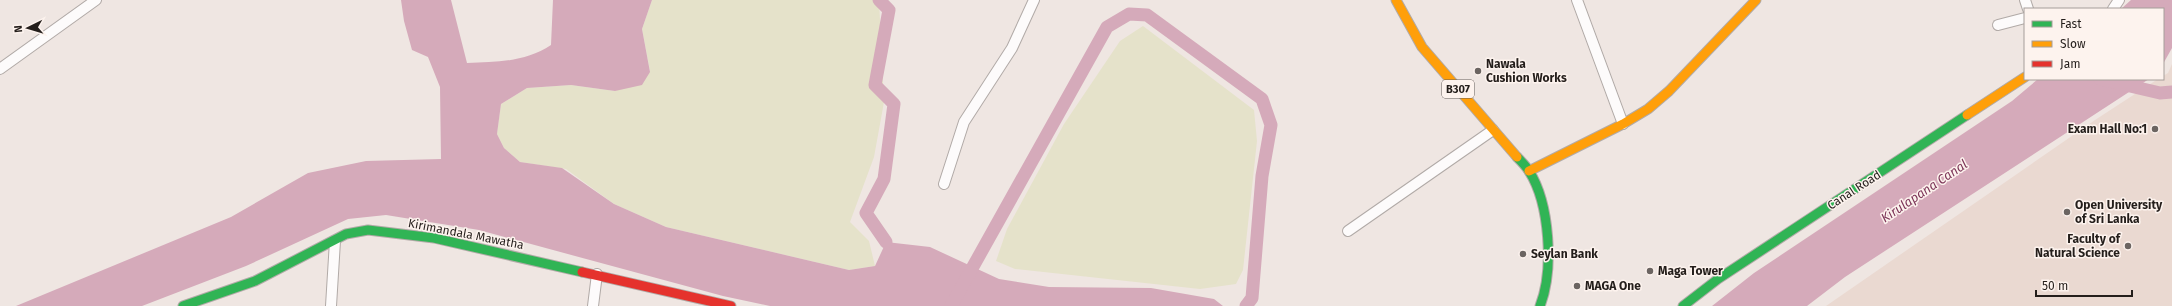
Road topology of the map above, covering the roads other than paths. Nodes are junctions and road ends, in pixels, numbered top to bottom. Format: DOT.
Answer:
graph roads {
  1 [pos="96,0"];
  2 [pos="1034,0"];
  3 [pos="1396,0"];
  4 [pos="1577,0"];
  5 [pos="1756,0"];
  6 [pos="2024,18"];
  7 [pos="1998,24"];
  8 [pos="0,69"];
  9 [pos="2024,78"];
  10 [pos="1623,124"];
  11 [pos="1493,130"];
  12 [pos="1529,171"];
  13 [pos="944,184"];
  14 [pos="1348,231"];
  15 [pos="335,241"];
  16 [pos="597,274"];
  17 [pos="183,306"];
  18 [pos="331,306"];
  19 [pos="594,306"];
  20 [pos="731,306"];
  21 [pos="1540,306"];
  22 [pos="1683,306"];
  1 -- 8 [label="street"];
  2 -- 13 [label="street"];
  3 -- 11 [label="street, B307"];
  4 -- 10 [label="street"];
  5 -- 10 [label="street"];
  6 -- 7 [label="street"];
  9 -- 22 [label="street, Canal Road"];
  10 -- 12 [label="street"];
  11 -- 12 [label="street, B307"];
  11 -- 14 [label="street"];
  12 -- 21 [label="street, B307"];
  15 -- 16 [label="street, Kirimandala Mawatha"];
  15 -- 17 [label="street, Kirimandala Mawatha"];
  15 -- 18 [label="street"];
  16 -- 19 [label="street"];
  16 -- 20 [label="street, Kirimandala Mawatha"];
}
